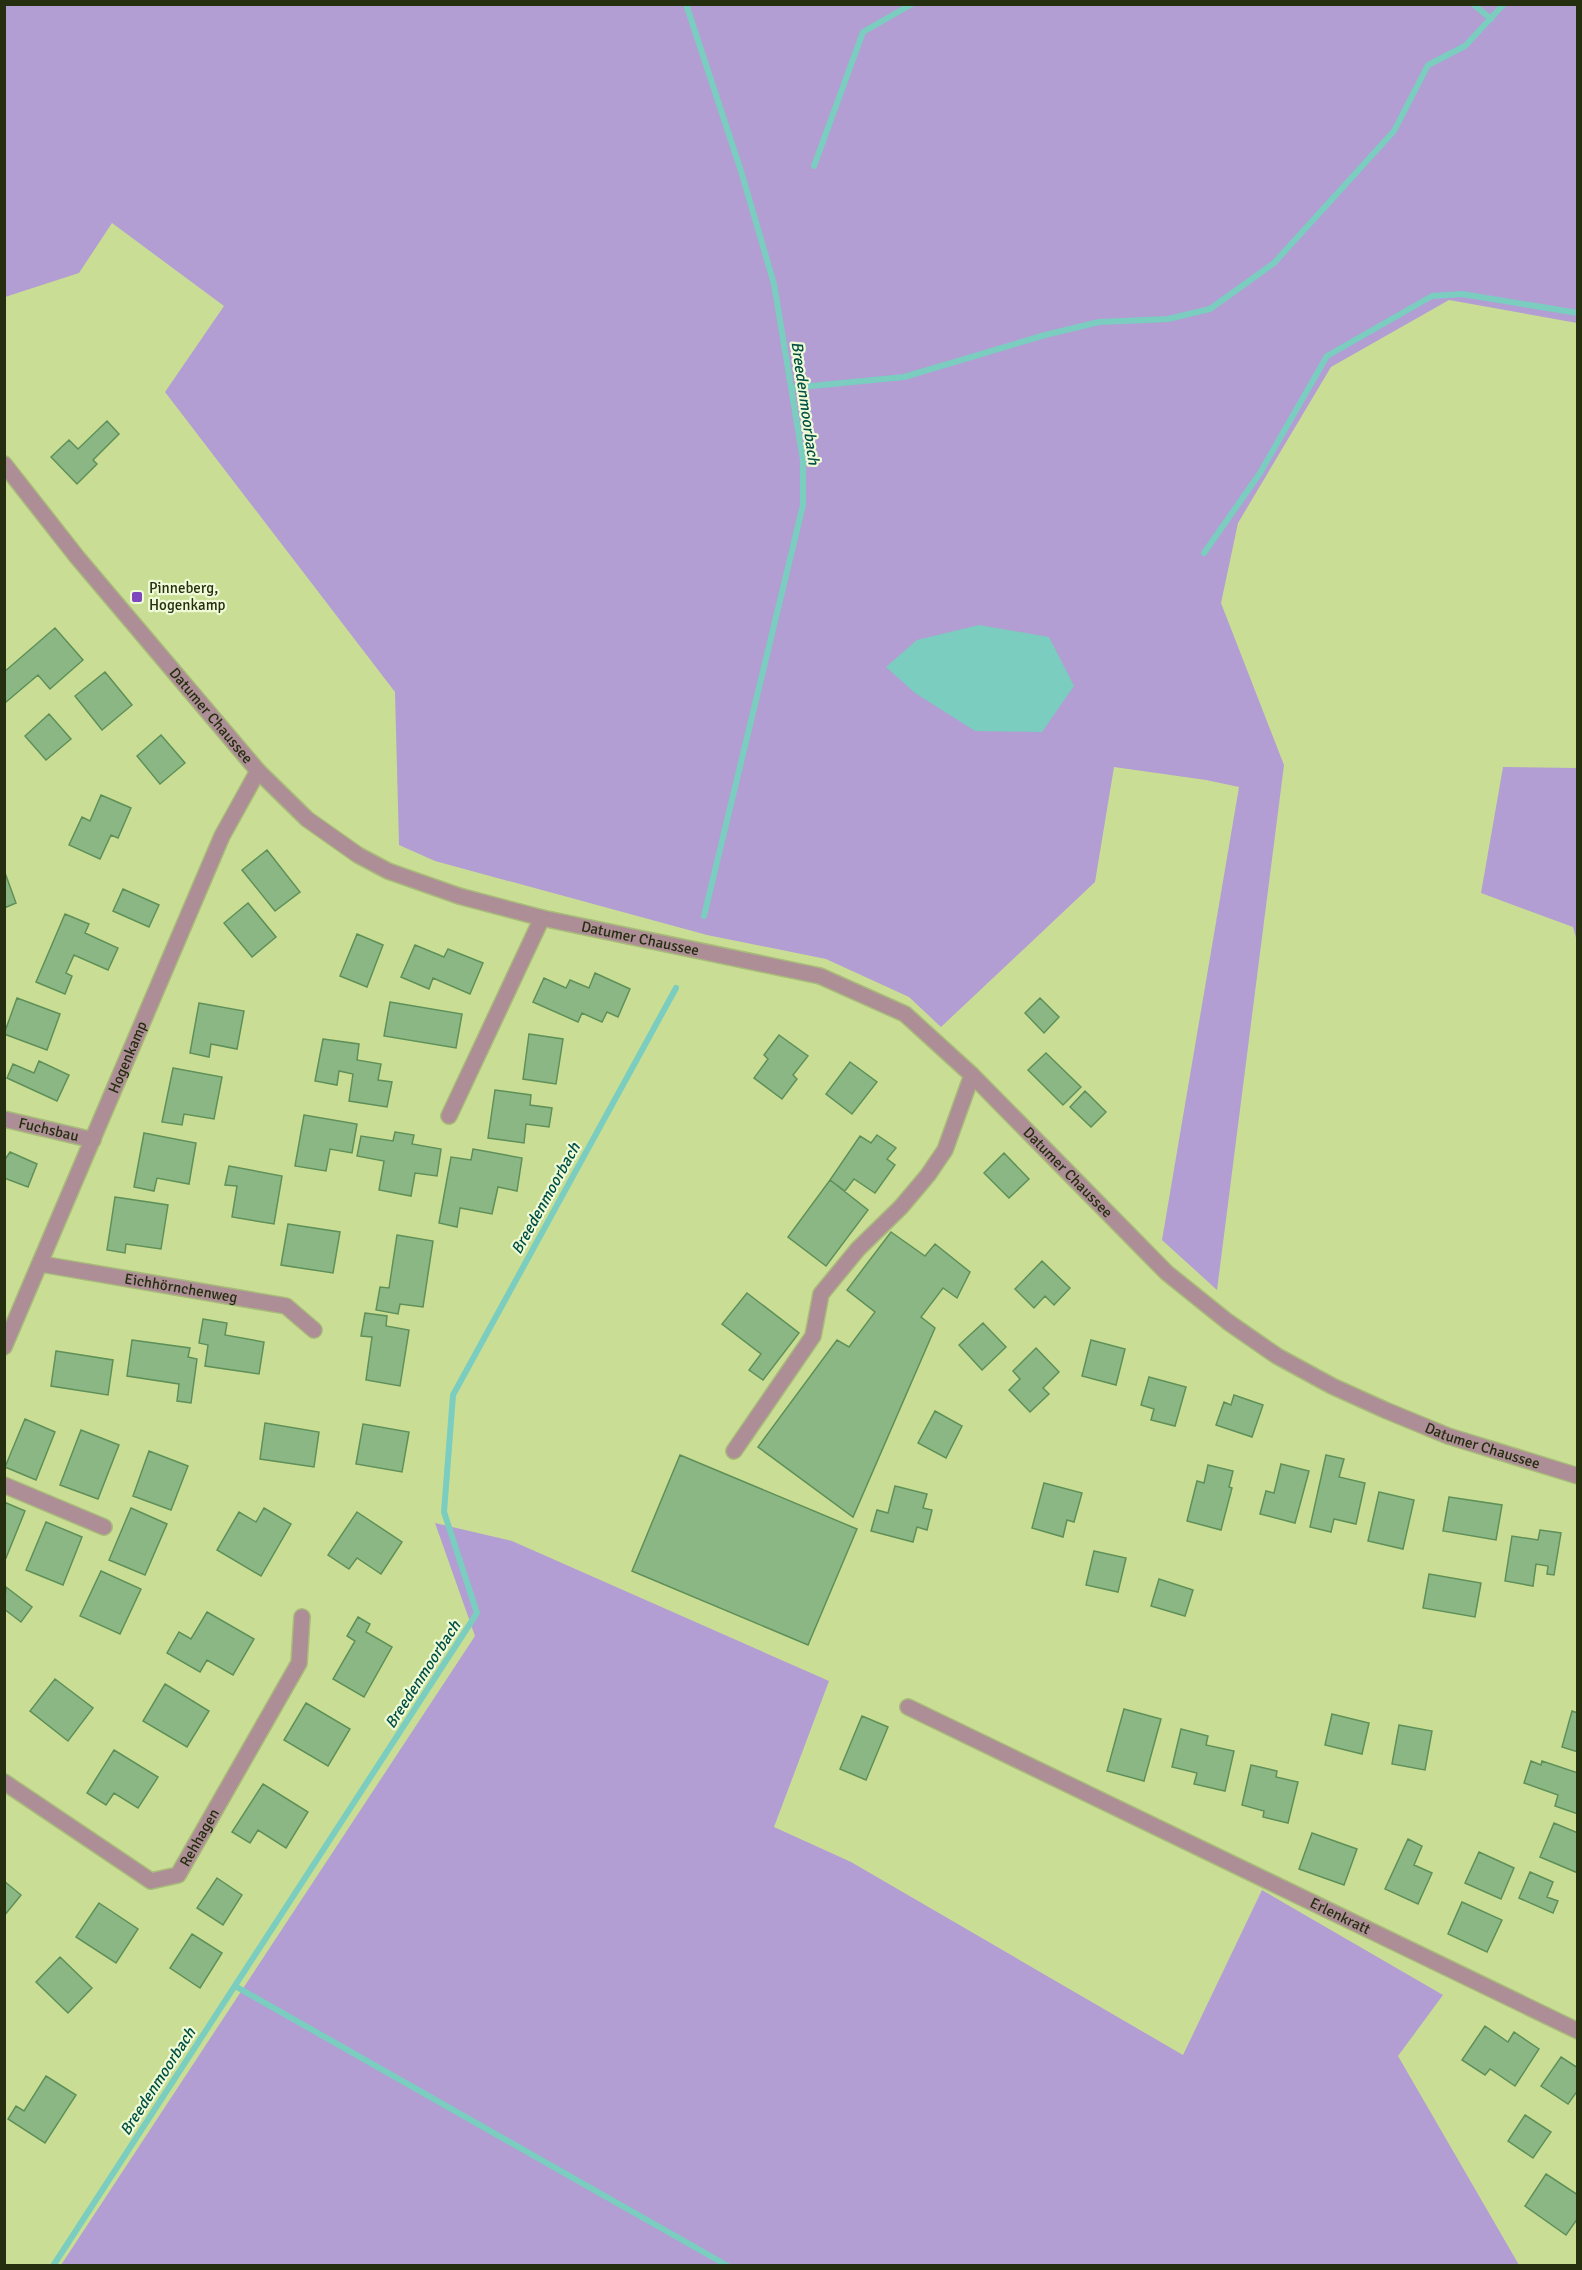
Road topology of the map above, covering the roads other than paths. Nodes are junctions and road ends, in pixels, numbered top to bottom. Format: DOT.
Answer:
graph roads {
  1 [pos="4,464"];
  2 [pos="258,771"];
  3 [pos="542,918"];
  4 [pos="972,1075"];
  5 [pos="448,1116"];
  6 [pos="4,1119"];
  7 [pos="93,1140"];
  8 [pos="40,1264"];
  9 [pos="314,1330"];
  10 [pos="4,1347"];
  11 [pos="734,1451"];
  12 [pos="1578,1476"];
  13 [pos="4,1485"];
  14 [pos="104,1527"];
  15 [pos="302,1617"];
  16 [pos="908,1707"];
  17 [pos="4,1782"];
  18 [pos="1578,2031"];
  1 -- 2 [label="street, Datumer Chaussee"];
  2 -- 3 [label="street, Datumer Chaussee"];
  2 -- 7 [label="street, Hogenkamp"];
  3 -- 4 [label="street, Datumer Chaussee"];
  3 -- 5 [label="street"];
  4 -- 11 [label="street"];
  4 -- 12 [label="street, Datumer Chaussee"];
  6 -- 7 [label="street, Fuchsbau"];
  7 -- 8 [label="street, Hogenkamp"];
  8 -- 9 [label="street, Eichhörnchenweg"];
  8 -- 10 [label="street, Hogenkamp"];
  13 -- 14 [label="street"];
  15 -- 17 [label="street, Rehhagen"];
  16 -- 18 [label="street, Erlenkratt"];
}
